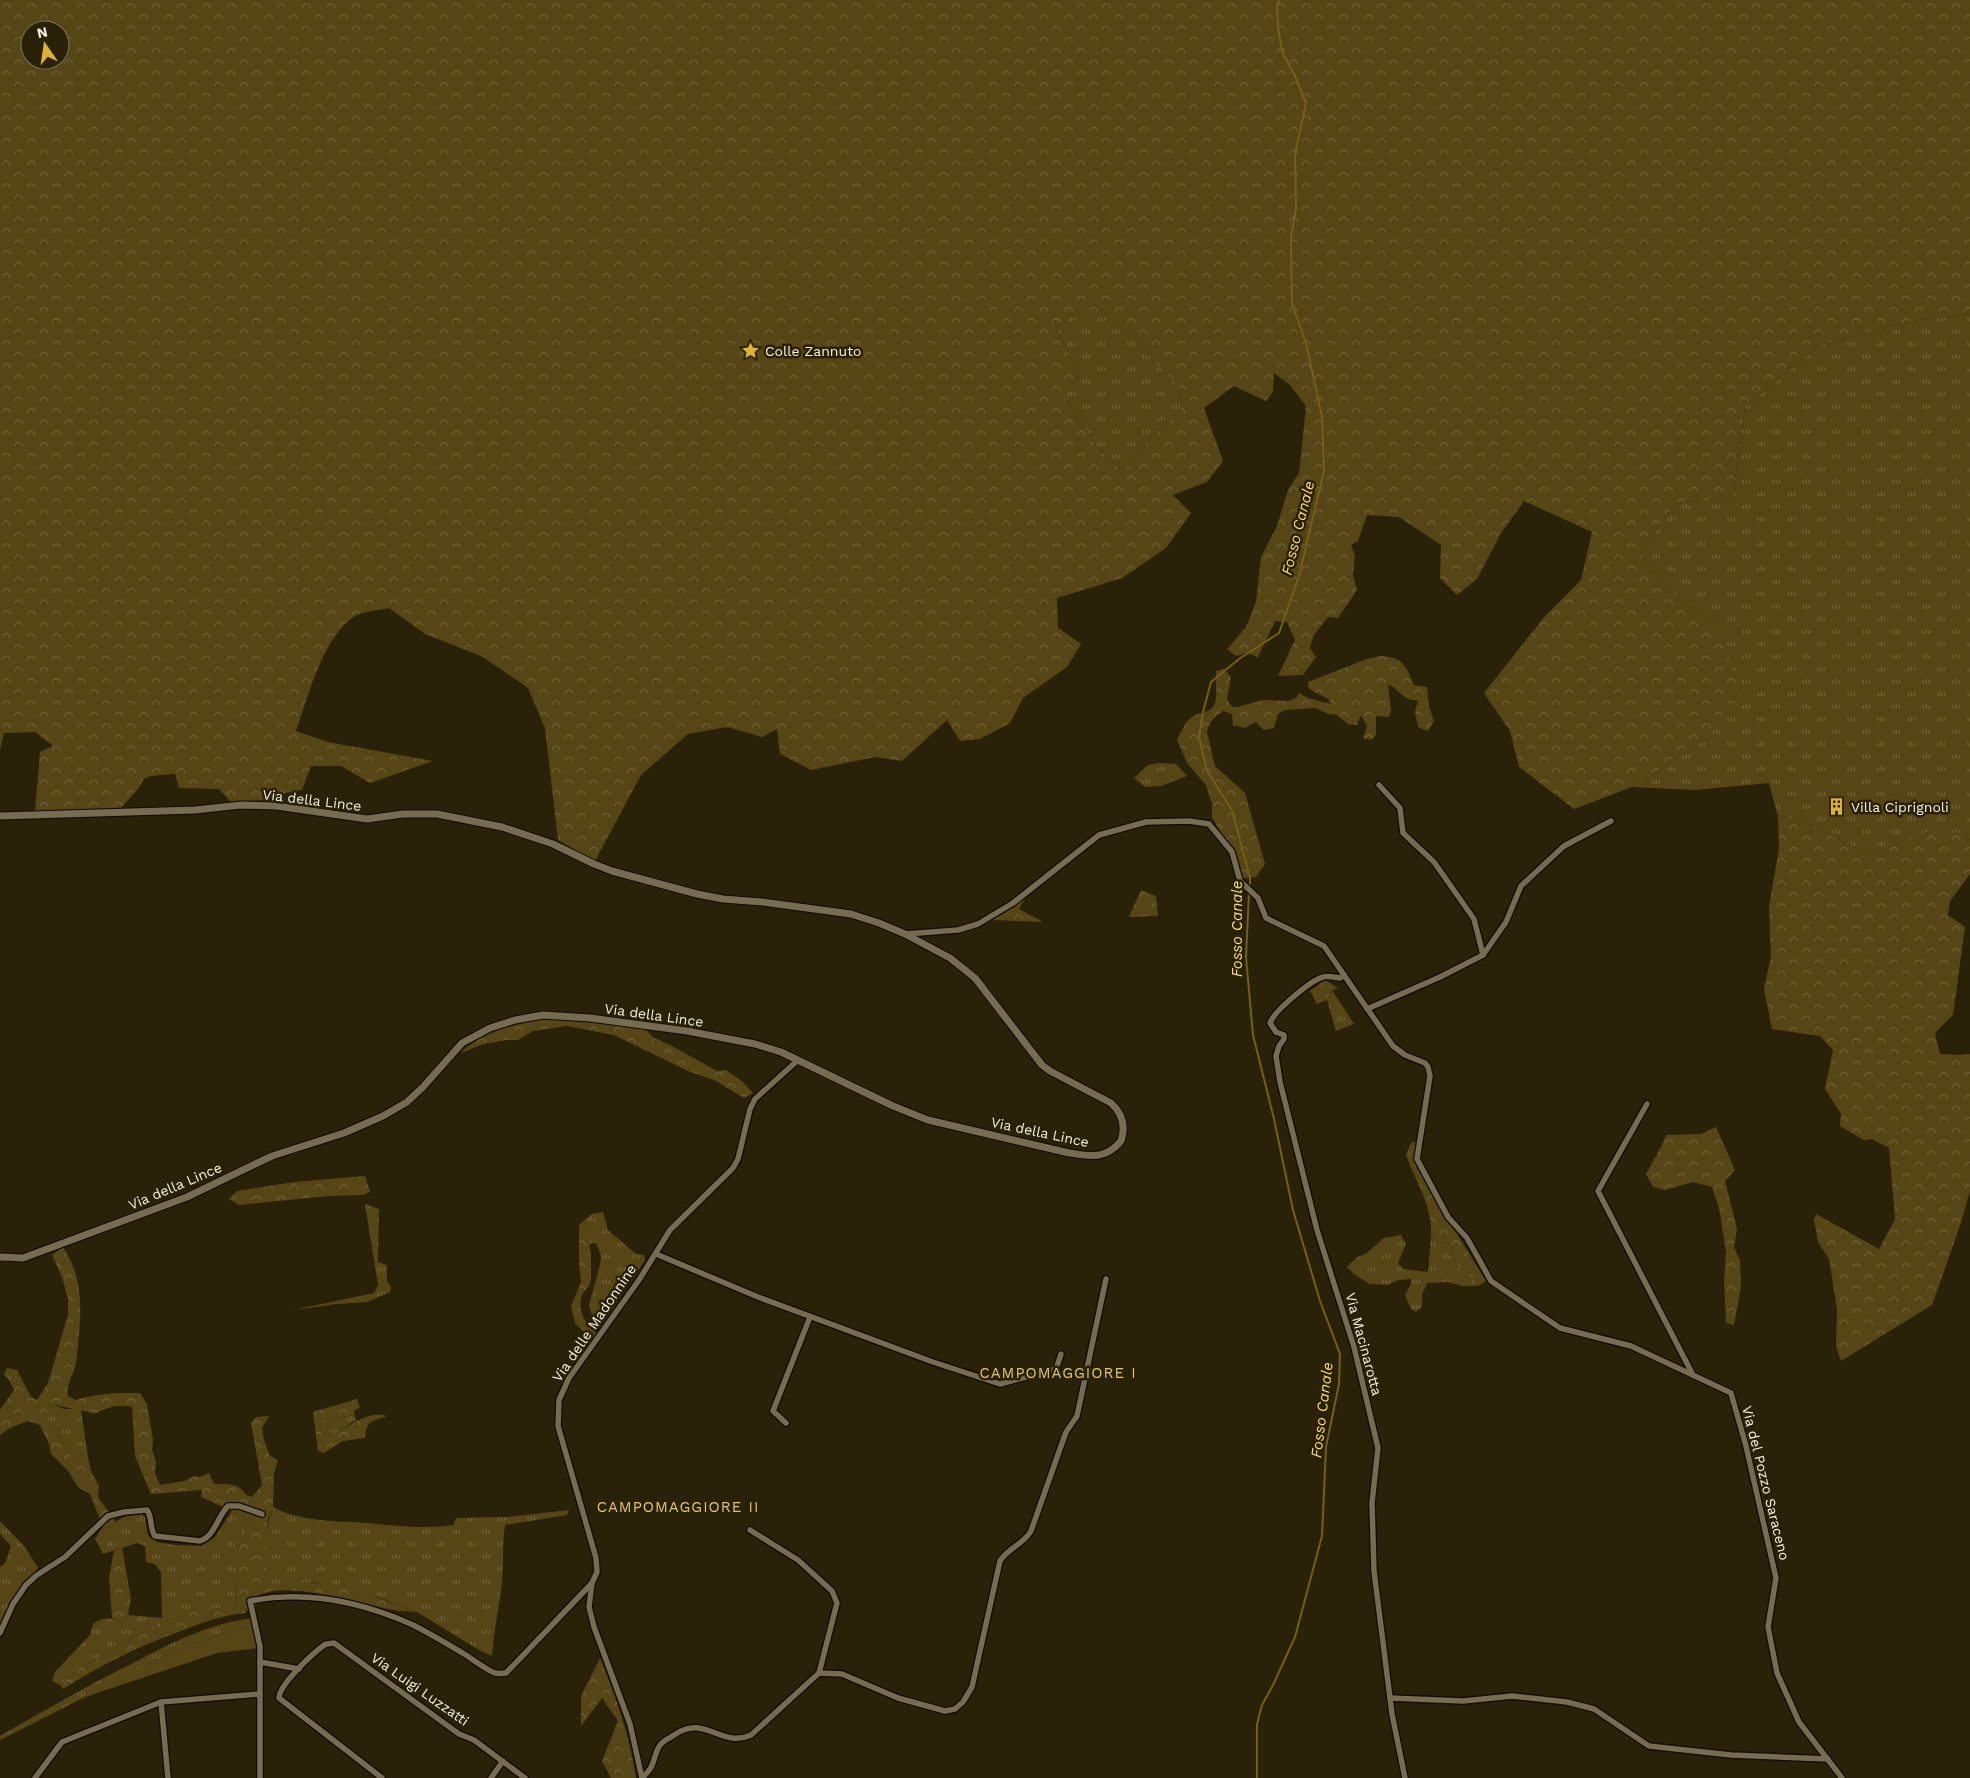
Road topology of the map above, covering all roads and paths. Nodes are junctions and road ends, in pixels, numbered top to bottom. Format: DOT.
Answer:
graph roads {
  1 [pos="1379,785"];
  2 [pos="0,816"];
  3 [pos="1610,821"];
  4 [pos="905,934"];
  5 [pos="1483,955"];
  6 [pos="1344,975"];
  7 [pos="1367,1009"];
  8 [pos="798,1060"];
  9 [pos="1647,1104"];
  10 [pos="656,1254"];
  11 [pos="0,1257"];
  12 [pos="1106,1278"];
  13 [pos="810,1317"];
  14 [pos="1061,1354"];
  15 [pos="1693,1375"];
  16 [pos="786,1423"];
  17 [pos="262,1514"];
  18 [pos="750,1530"];
  19 [pos="592,1583"];
  20 [pos="0,1632"];
  21 [pos="260,1662"];
  22 [pos="299,1669"];
  23 [pos="819,1673"];
  24 [pos="260,1694"];
  25 [pos="1390,1698"];
  26 [pos="161,1702"];
  27 [pos="1828,1759"];
  28 [pos="503,1761"];
  29 [pos="35,1778"];
  30 [pos="168,1778"];
  31 [pos="260,1778"];
  32 [pos="382,1778"];
  33 [pos="491,1778"];
  34 [pos="525,1778"];
  35 [pos="642,1778"];
  36 [pos="1405,1778"];
  37 [pos="1842,1778"];
  1 -- 5 [label="street"];
  2 -- 4 [label="street, Via della Lince"];
  3 -- 5 [label="street"];
  4 -- 6 [label="street, Via del Pozzo Saraceno"];
  4 -- 8 [label="street, Via della Lince"];
  5 -- 7 [label="street"];
  6 -- 7 [label="street, Via del Pozzo Saraceno"];
  6 -- 25 [label="street, Via Macinarotta"];
  7 -- 15 [label="street, Via del Pozzo Saraceno"];
  8 -- 10 [label="street, Via delle Madonnine"];
  8 -- 11 [label="street, Via della Lince"];
  9 -- 15 [label="street"];
  10 -- 13 [label="street"];
  10 -- 19 [label="street, Via delle Madonnine"];
  12 -- 23 [label="street"];
  13 -- 14 [label="street"];
  13 -- 16 [label="street"];
  15 -- 27 [label="street, Via del Pozzo Saraceno"];
  17 -- 20 [label="street"];
  18 -- 23 [label="street"];
  19 -- 21 [label="street"];
  19 -- 35 [label="street, Via delle Madonnine"];
  21 -- 22 [label="street"];
  21 -- 24 [label="street"];
  22 -- 28 [label="street, Via Luigi Luzzatti"];
  22 -- 32 [label="street"];
  23 -- 35 [label="street"];
  24 -- 26 [label="street"];
  24 -- 31 [label="street"];
  25 -- 27 [label="street"];
  25 -- 36 [label="street, Via Macinarotta"];
  26 -- 29 [label="street"];
  26 -- 30 [label="street"];
  27 -- 37 [label="street, Via del Pozzo Saraceno"];
  28 -- 33 [label="street"];
  28 -- 34 [label="street, Via Luigi Luzzatti"];
}
